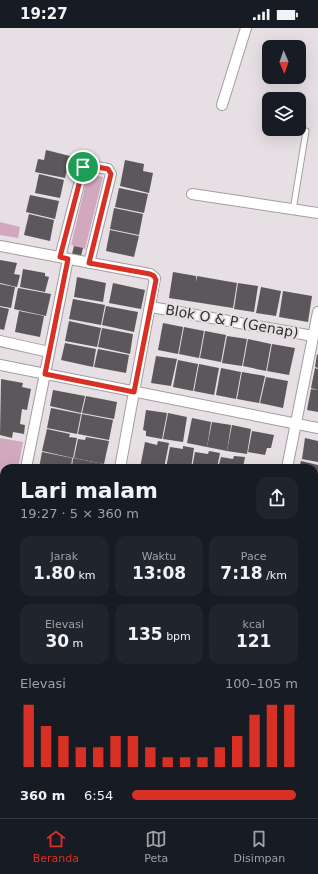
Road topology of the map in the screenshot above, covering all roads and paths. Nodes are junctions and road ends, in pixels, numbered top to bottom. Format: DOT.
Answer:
graph roads {
  1 [pos="246,28"];
  2 [pos="222,105"];
  3 [pos="305,136"];
  4 [pos="192,194"];
  5 [pos="293,210"];
  6 [pos="318,213"];
  7 [pos="0,246"];
  8 [pos="64,258"];
  9 [pos="89,263"];
  10 [pos="150,307"];
  11 [pos="318,313"];
  12 [pos="313,336"];
  13 [pos="0,341"];
  14 [pos="49,352"];
  15 [pos="0,365"];
  16 [pos="45,374"];
  17 [pos="134,392"];
  18 [pos="296,424"];
  19 [pos="318,428"];
  20 [pos="27,464"];
  21 [pos="121,464"];
  22 [pos="288,464"];
  1 -- 2 [label="street"];
  3 -- 5 [label="lane"];
  4 -- 5 [label="street"];
  5 -- 6 [label="street"];
  7 -- 8 [label="street"];
  8 -- 9 [label="street"];
  8 -- 9 [label="street"];
  8 -- 14 [label="street"];
  9 -- 10 [label="street"];
  10 -- 12 [label="street, Blok O & P (Genap)"];
  10 -- 17 [label="street"];
  11 -- 12 [label="street"];
  12 -- 18 [label="street"];
  13 -- 14 [label="street"];
  14 -- 16 [label="street"];
  15 -- 16 [label="street"];
  16 -- 17 [label="street"];
  16 -- 20 [label="street"];
  17 -- 18 [label="street"];
  17 -- 21 [label="street"];
  18 -- 19 [label="street"];
  18 -- 22 [label="street"];
}
